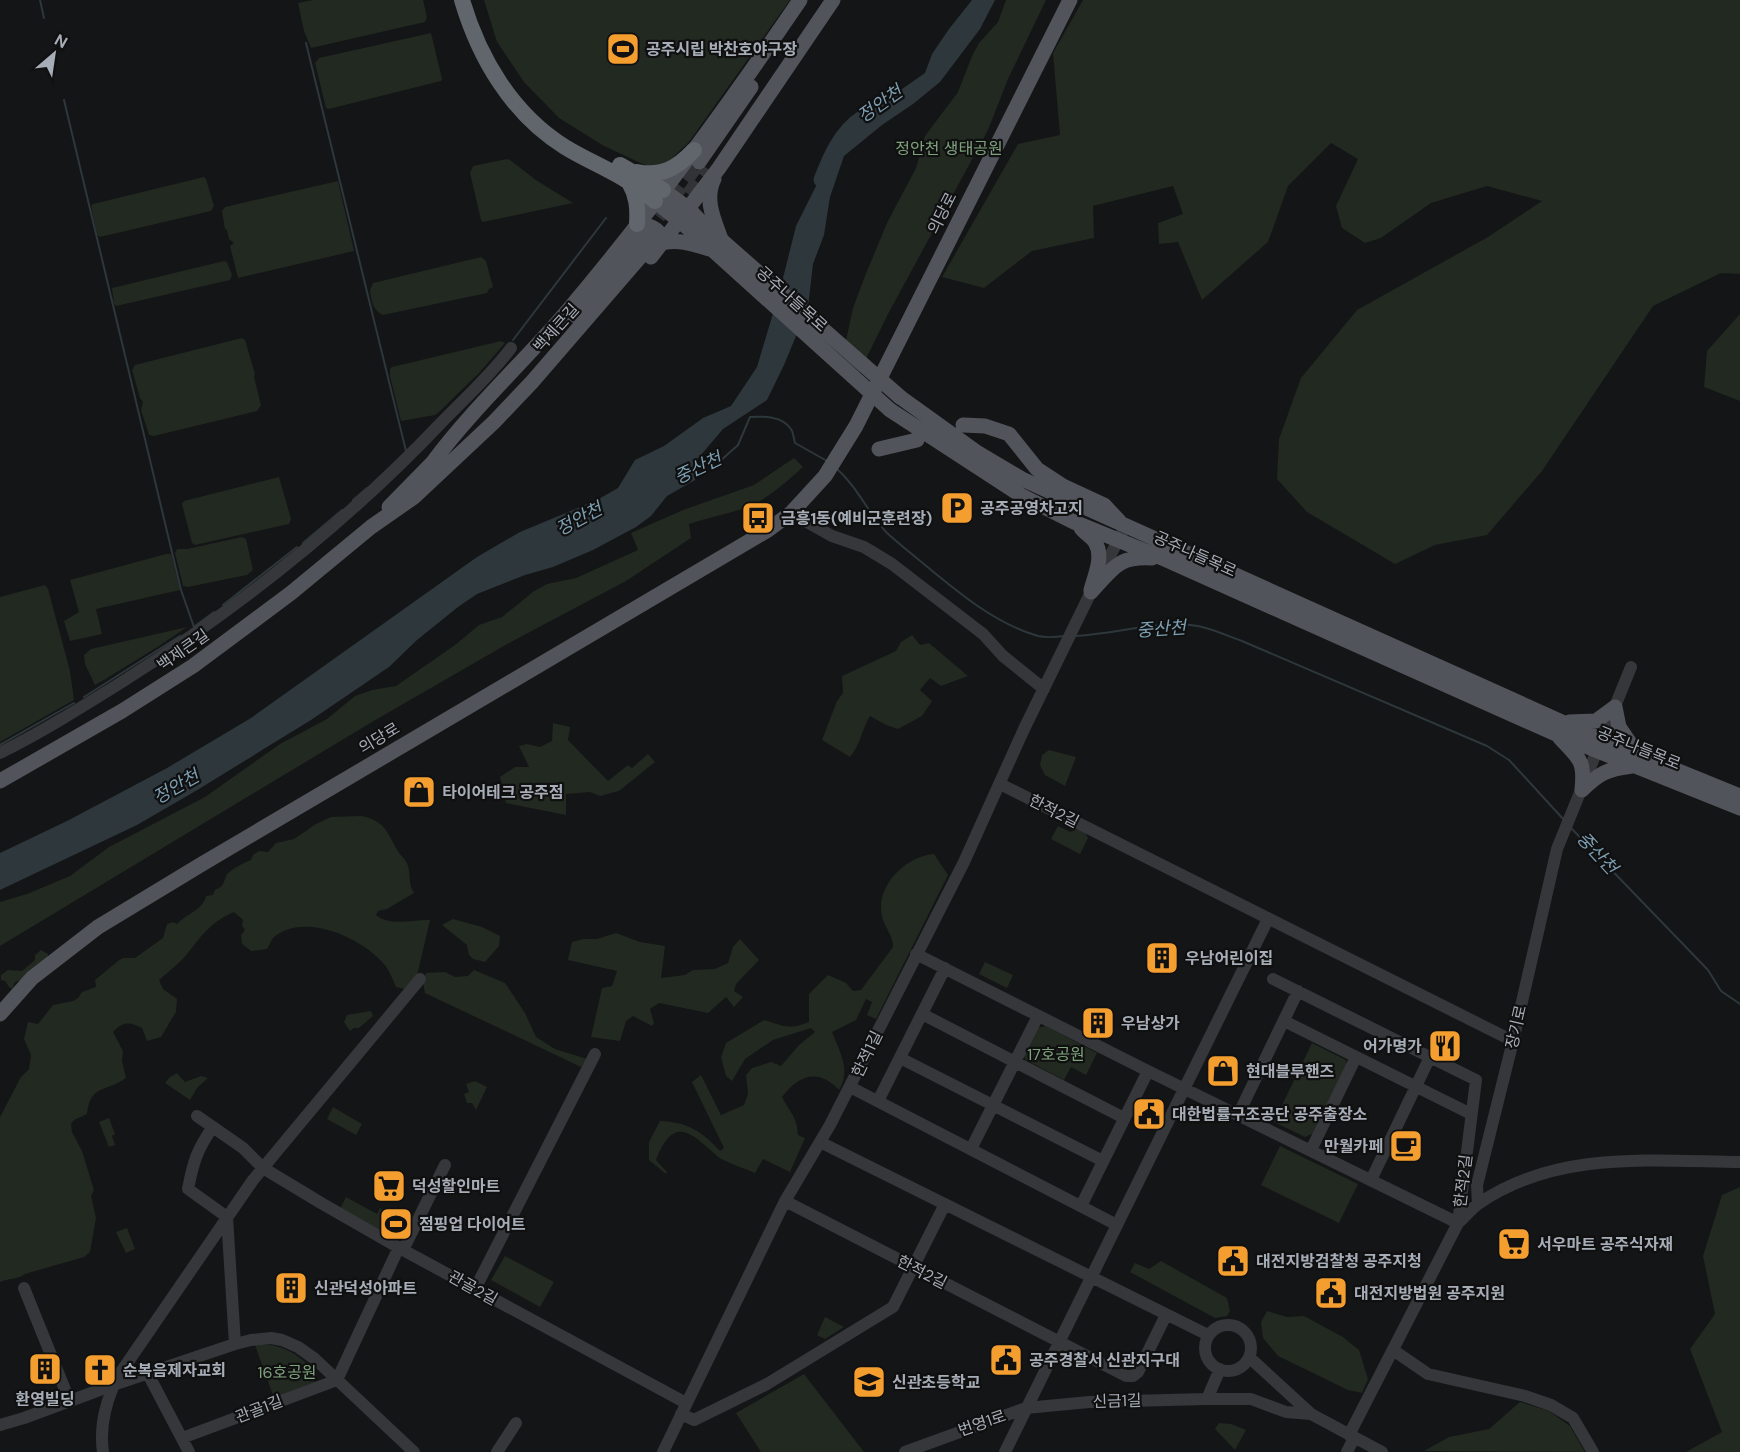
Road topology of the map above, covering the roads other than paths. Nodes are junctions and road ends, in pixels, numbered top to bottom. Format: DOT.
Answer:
graph roads {
  1 [pos="462,0"];
  2 [pos="474,0"];
  3 [pos="800,0"];
  4 [pos="810,0"];
  5 [pos="824,0"];
  6 [pos="833,0"];
  7 [pos="1070,0"];
  8 [pos="705,162"];
  9 [pos="631,177"];
  10 [pos="659,196"];
  11 [pos="689,209"];
  12 [pos="679,221"];
  13 [pos="700,228"];
  14 [pos="649,236"];
  15 [pos="715,244"];
  16 [pos="511,348"];
  17 [pos="963,425"];
  18 [pos="917,440"];
  19 [pos="879,449"];
  20 [pos="437,466"];
  21 [pos="791,513"];
  22 [pos="1074,522"];
  23 [pos="1122,534"];
  24 [pos="1162,558"];
  25 [pos="1088,599"];
  26 [pos="1631,667"];
  27 [pos="1044,689"];
  28 [pos="1615,707"];
  29 [pos="1560,729"];
  30 [pos="1600,746"];
  31 [pos="0,753"];
  32 [pos="1637,760"];
  33 [pos="0,781"];
  34 [pos="1000,784"];
  35 [pos="1581,793"];
  36 [pos="1740,796"];
  37 [pos="1740,808"];
  38 [pos="1268,919"];
  39 [pos="916,954"];
  40 [pos="945,968"];
  41 [pos="420,979"];
  42 [pos="1273,979"];
  43 [pos="1298,991"];
  44 [pos="0,1014"];
  45 [pos="922,1014"];
  46 [pos="1038,1016"];
  47 [pos="1284,1021"];
  48 [pos="1513,1041"];
  49 [pos="595,1054"];
  50 [pos="1356,1057"];
  51 [pos="1430,1057"];
  52 [pos="900,1058"];
  53 [pos="1015,1062"];
  54 [pos="1148,1071"];
  55 [pos="850,1087"];
  56 [pos="1416,1087"];
  57 [pos="1185,1089"];
  58 [pos="878,1101"];
  59 [pos="993,1106"];
  60 [pos="1471,1114"];
  61 [pos="1238,1115"];
  62 [pos="197,1116"];
  63 [pos="1124,1118"];
  64 [pos="213,1127"];
  65 [pos="820,1142"];
  66 [pos="971,1149"];
  67 [pos="1311,1150"];
  68 [pos="1103,1161"];
  69 [pos="1740,1162"];
  70 [pos="445,1165"];
  71 [pos="263,1168"];
  72 [pos="1371,1180"];
  73 [pos="785,1201"];
  74 [pos="945,1204"];
  75 [pos="1478,1204"];
  76 [pos="1081,1206"];
  77 [pos="227,1217"];
  78 [pos="1458,1223"];
  79 [pos="1117,1225"];
  80 [pos="401,1249"];
  81 [pos="913,1268"];
  82 [pos="1091,1277"];
  83 [pos="24,1288"];
  84 [pos="475,1289"];
  85 [pos="1166,1315"];
  86 [pos="1208,1335"];
  87 [pos="1059,1342"];
  88 [pos="235,1344"];
  89 [pos="1393,1350"];
  90 [pos="1248,1358"];
  91 [pos="1220,1369"];
  92 [pos="148,1374"];
  93 [pos="337,1380"];
  94 [pos="113,1385"];
  95 [pos="1207,1399"];
  96 [pos="70,1402"];
  97 [pos="683,1408"];
  98 [pos="1026,1408"];
  99 [pos="1311,1414"];
  100 [pos="516,1423"];
  101 [pos="0,1425"];
  102 [pos="1352,1436"];
  103 [pos="182,1438"];
  104 [pos="103,1452"];
  105 [pos="189,1452"];
  106 [pos="414,1452"];
  107 [pos="497,1452"];
  108 [pos="663,1452"];
  109 [pos="905,1452"];
  110 [pos="1005,1452"];
  111 [pos="1347,1452"];
  112 [pos="1382,1452"];
  113 [pos="1593,1452"];
  1 -- 9 [label="highway"];
  2 -- 9 [label="highway"];
  3 -- 8 [label="main road"];
  4 -- 8 [label="main road"];
  5 -- 8 [label="main road"];
  6 -- 8 [label="main road"];
  7 -- 21 [label="main road, 의당로"];
  8 -- 9 [label="highway"];
  8 -- 10 [label="main road"];
  8 -- 11 [label="main road"];
  8 -- 13 [label="main road"];
  9 -- 10 [label="highway"];
  9 -- 14 [label="highway"];
  10 -- 11 [label="main road"];
  10 -- 12 [label="main road"];
  10 -- 14 [label="main road"];
  11 -- 12 [label="main road"];
  11 -- 13 [label="main road"];
  12 -- 13 [label="main road"];
  12 -- 14 [label="main road"];
  13 -- 14 [label="main road"];
  13 -- 15 [label="main road, 공주나들목로, bridge"];
  13 -- 15 [label="main road"];
  14 -- 20 [label="main road"];
  14 -- 20 [label="main road, 백제큰길"];
  15 -- 22 [label="main road, 공주나들목로, bridge"];
  15 -- 23 [label="main road, 공주나들목로, bridge"];
  16 -- 31 [label="street"];
  17 -- 23 [label="main road"];
  18 -- 19 [label="main road"];
  20 -- 33 [label="main road, 백제큰길"];
  21 -- 27 [label="street"];
  21 -- 44 [label="main road, 의당로"];
  22 -- 23 [label="main road, 공주나들목로"];
  22 -- 25 [label="main road"];
  23 -- 24 [label="main road, 공주나들목로"];
  23 -- 25 [label="street, 한적1길"];
  23 -- 29 [label="main road, 공주나들목로"];
  24 -- 25 [label="main road"];
  24 -- 29 [label="main road, 공주나들목로"];
  25 -- 27 [label="street, 한적1길"];
  26 -- 28 [label="street"];
  27 -- 34 [label="street, 한적1길"];
  28 -- 29 [label="main road"];
  28 -- 30 [label="street"];
  28 -- 32 [label="main road"];
  29 -- 30 [label="main road, 공주나들목로"];
  29 -- 35 [label="main road"];
  30 -- 32 [label="main road, 공주나들목로"];
  30 -- 35 [label="street"];
  32 -- 35 [label="main road"];
  32 -- 36 [label="main road, 공주나들목로"];
  32 -- 37 [label="main road, 공주나들목로"];
  34 -- 38 [label="street, 한적2길"];
  34 -- 39 [label="street, 한적1길"];
  35 -- 48 [label="street, 장기로"];
  38 -- 48 [label="street, 한적2길"];
  38 -- 57 [label="street"];
  39 -- 40 [label="street, 한적2길"];
  39 -- 55 [label="street, 한적1길"];
  40 -- 45 [label="street"];
  40 -- 46 [label="street, 한적2길"];
  41 -- 71 [label="street"];
  42 -- 43 [label="street, 한적2길"];
  43 -- 47 [label="street"];
  43 -- 51 [label="street, 한적2길"];
  45 -- 52 [label="street"];
  45 -- 53 [label="street"];
  46 -- 53 [label="street"];
  46 -- 54 [label="street, 한적2길"];
  47 -- 50 [label="street"];
  47 -- 61 [label="street"];
  48 -- 75 [label="street, 장기로"];
  49 -- 84 [label="street"];
  50 -- 56 [label="street"];
  50 -- 67 [label="street"];
  51 -- 56 [label="street"];
  51 -- 60 [label="street, 한적2길"];
  52 -- 58 [label="street"];
  52 -- 59 [label="street"];
  53 -- 59 [label="street"];
  53 -- 63 [label="street"];
  54 -- 57 [label="street, 한적2길"];
  54 -- 63 [label="street"];
  55 -- 58 [label="street"];
  55 -- 65 [label="street, 한적1길"];
  56 -- 60 [label="street"];
  56 -- 72 [label="street"];
  57 -- 61 [label="street, 한적2길"];
  57 -- 79 [label="street"];
  58 -- 66 [label="street"];
  59 -- 66 [label="street"];
  59 -- 68 [label="street"];
  60 -- 78 [label="street, 한적2길"];
  61 -- 67 [label="street, 한적2길"];
  62 -- 64 [label="street, 관골2길"];
  63 -- 68 [label="street"];
  64 -- 71 [label="street, 관골2길"];
  64 -- 77 [label="street"];
  65 -- 73 [label="street, 한적1길"];
  65 -- 74 [label="street"];
  66 -- 76 [label="street"];
  67 -- 72 [label="street, 한적2길"];
  68 -- 76 [label="street"];
  69 -- 75 [label="street"];
  70 -- 80 [label="street"];
  71 -- 77 [label="street"];
  71 -- 80 [label="street, 관골2길"];
  72 -- 78 [label="street, 한적2길"];
  73 -- 81 [label="street, 한적2길"];
  73 -- 97 [label="street, 한적1길"];
  74 -- 81 [label="street"];
  74 -- 82 [label="street"];
  75 -- 78 [label="street"];
  76 -- 79 [label="street"];
  77 -- 88 [label="street"];
  77 -- 94 [label="street"];
  78 -- 89 [label="street"];
  79 -- 82 [label="street"];
  80 -- 84 [label="street, 관골2길"];
  80 -- 93 [label="street"];
  81 -- 87 [label="street, 한적2길"];
  81 -- 97 [label="street"];
  82 -- 85 [label="street"];
  82 -- 87 [label="street"];
  83 -- 96 [label="street"];
  84 -- 97 [label="street, 관골2길"];
  85 -- 86 [label="street"];
  85 -- 87 [label="street, 한적2길"];
  86 -- 90 [label="street"];
  86 -- 91 [label="street"];
  87 -- 98 [label="street"];
  88 -- 92 [label="street"];
  88 -- 93 [label="street"];
  89 -- 102 [label="street"];
  89 -- 113 [label="street"];
  90 -- 91 [label="street"];
  90 -- 99 [label="street"];
  91 -- 95 [label="street"];
  92 -- 94 [label="street"];
  92 -- 103 [label="street"];
  93 -- 103 [label="street, 관골1길"];
  93 -- 106 [label="street"];
  94 -- 96 [label="street"];
  94 -- 104 [label="street"];
  95 -- 98 [label="street, 신금1길"];
  95 -- 99 [label="street, 신금1길"];
  96 -- 101 [label="street"];
  97 -- 108 [label="street, 한적1길"];
  98 -- 109 [label="street, 번영1로"];
  98 -- 110 [label="street"];
  99 -- 102 [label="street, 신금1길"];
  100 -- 107 [label="street"];
  102 -- 111 [label="street"];
  102 -- 112 [label="street, 신금1길"];
  103 -- 105 [label="street"];
}
